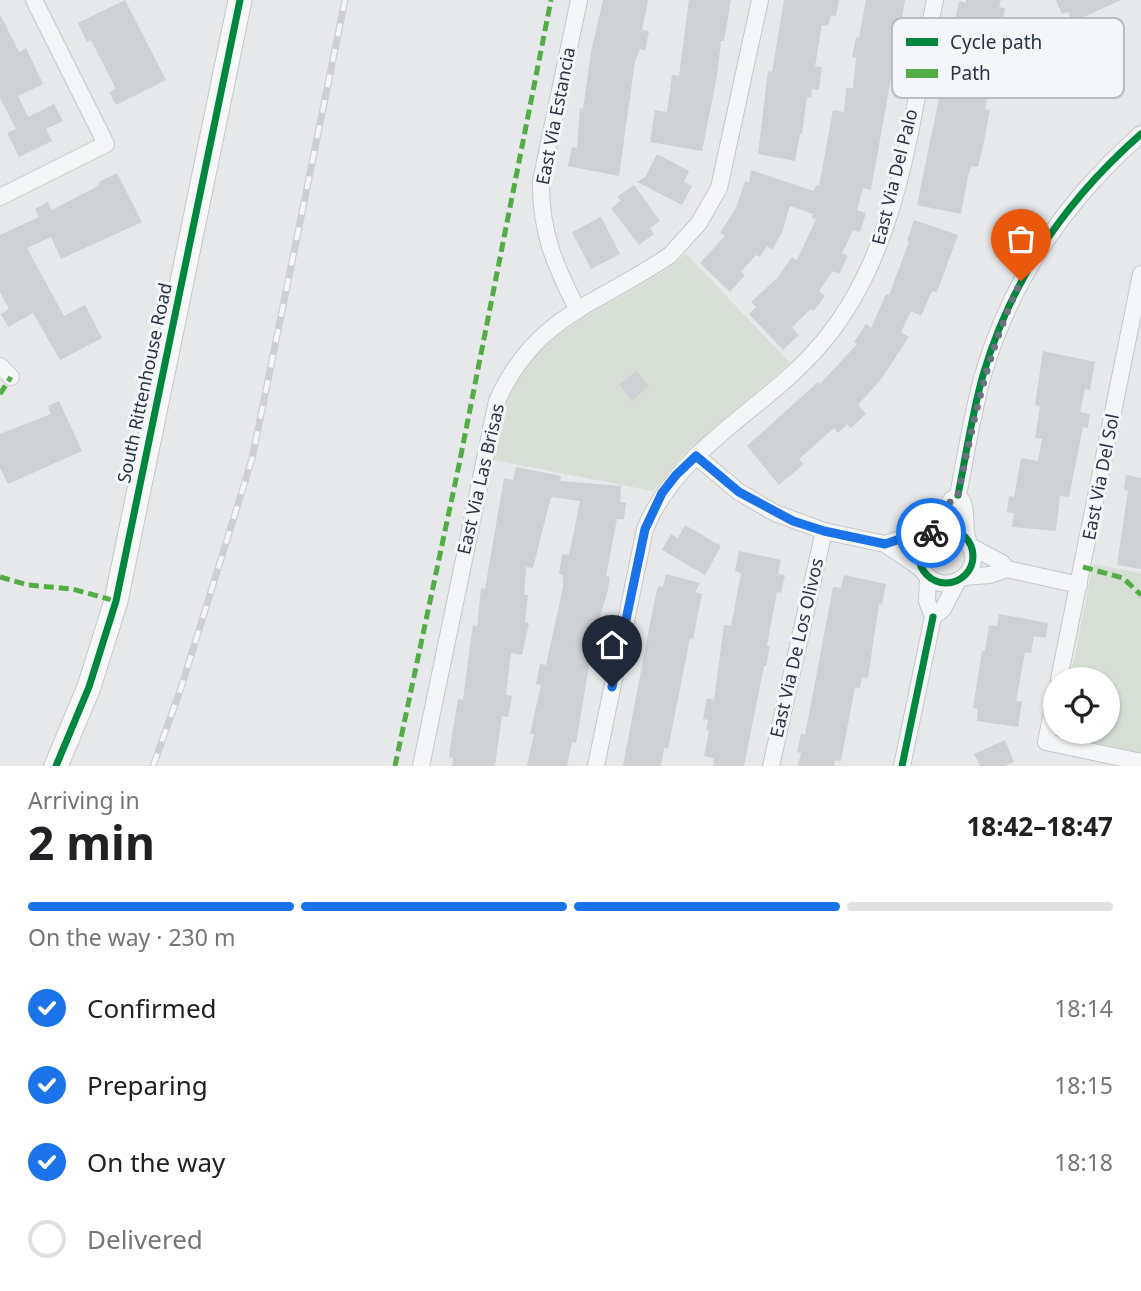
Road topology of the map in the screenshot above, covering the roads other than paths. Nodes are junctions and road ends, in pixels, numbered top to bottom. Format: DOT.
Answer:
graph roads {
  1 [pos="34,0"];
  2 [pos="240,0"];
  3 [pos="579,0"];
  4 [pos="760,0"];
  5 [pos="935,0"];
  6 [pos="931,18"];
  7 [pos="915,98"];
  8 [pos="1141,134"];
  9 [pos="0,197"];
  10 [pos="1141,274"];
  11 [pos="578,310"];
  12 [pos="696,456"];
  13 [pos="958,495"];
  14 [pos="824,531"];
  15 [pos="932,534"];
  16 [pos="969,542"];
  17 [pos="885,544"];
  18 [pos="1007,569"];
  19 [pos="925,573"];
  20 [pos="960,579"];
  21 [pos="1079,585"];
  22 [pos="933,617"];
  23 [pos="1062,667"];
  24 [pos="1055,744"];
  25 [pos="1139,763"];
  26 [pos="56,766"];
  27 [pos="421,766"];
  28 [pos="596,766"];
  29 [pos="771,766"];
  30 [pos="902,766"];
  1 -- 9 [label="street"];
  2 -- 26 [label="main road, South Rittenhouse Road"];
  3 -- 11 [label="street, East Via Estancia"];
  4 -- 11 [label="street, East Via Las Brisas"];
  5 -- 6 [label="street, East Via Del Palo"];
  7 -- 12 [label="street, East Via Del Palo"];
  8 -- 13 [label="street"];
  10 -- 21 [label="street, East Via Del Sol"];
  11 -- 27 [label="street, East Via Las Brisas"];
  12 -- 14 [label="street"];
  12 -- 28 [label="street, East Via Del Palo"];
  13 -- 15 [label="street"];
  13 -- 16 [label="street"];
  14 -- 17 [label="street"];
  14 -- 29 [label="street, East Via De Los Olivos"];
  15 -- 16 [label="street"];
  15 -- 17 [label="street"];
  15 -- 19 [label="street"];
  16 -- 18 [label="street"];
  16 -- 20 [label="street"];
  17 -- 19 [label="street"];
  18 -- 20 [label="street"];
  18 -- 21 [label="street"];
  19 -- 20 [label="street"];
  19 -- 22 [label="street"];
  20 -- 22 [label="street"];
  21 -- 23 [label="street, East Via Del Sol"];
  22 -- 30 [label="street"];
  24 -- 25 [label="street"];
}
